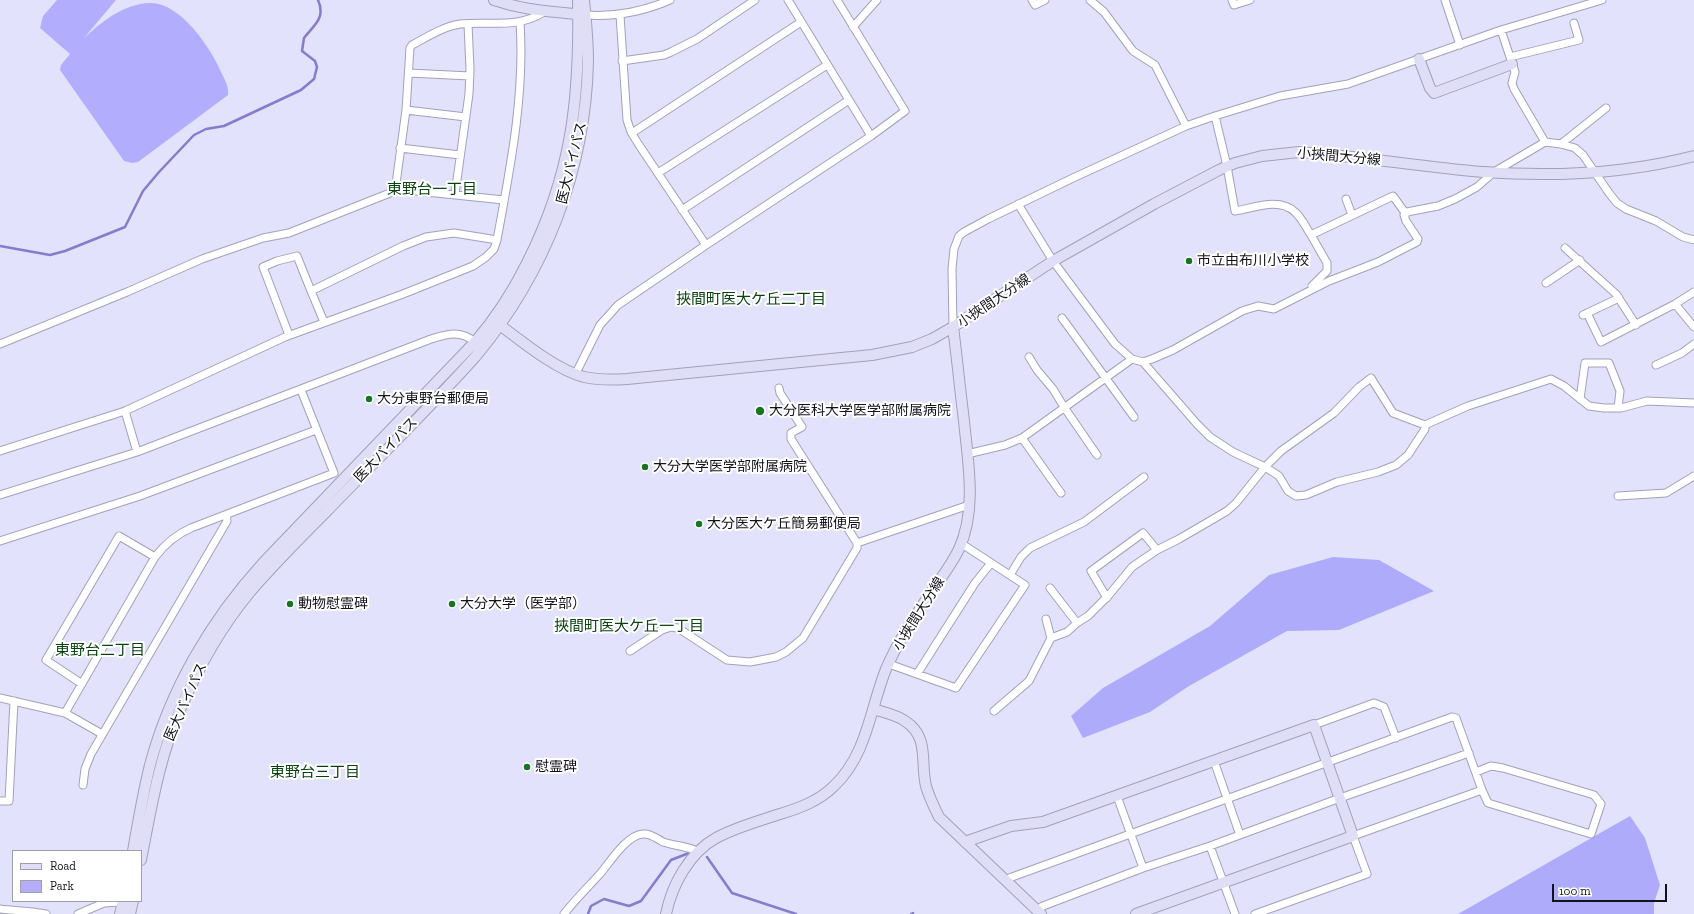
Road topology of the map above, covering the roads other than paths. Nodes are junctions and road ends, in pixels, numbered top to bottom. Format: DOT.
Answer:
graph roads {
  1 [pos="494,0"];
  2 [pos="578,0"];
  3 [pos="584,0"];
  4 [pos="670,0"];
  5 [pos="755,0"];
  6 [pos="788,0"];
  7 [pos="837,0"];
  8 [pos="877,0"];
  9 [pos="1032,0"];
  10 [pos="1045,0"];
  11 [pos="1090,0"];
  12 [pos="1232,0"];
  13 [pos="1250,0"];
  14 [pos="1445,0"];
  15 [pos="1602,0"];
  16 [pos="544,12"];
  17 [pos="582,14"];
  18 [pos="620,15"];
  19 [pos="520,22"];
  20 [pos="801,22"];
  21 [pos="1574,23"];
  22 [pos="468,24"];
  23 [pos="853,26"];
  24 [pos="1501,30"];
  25 [pos="1460,45"];
  26 [pos="1419,59"];
  27 [pos="1511,60"];
  28 [pos="622,61"];
  29 [pos="827,65"];
  30 [pos="408,73"];
  31 [pos="470,76"];
  32 [pos="849,100"];
  33 [pos="1606,108"];
  34 [pos="406,110"];
  35 [pos="1215,116"];
  36 [pos="466,117"];
  37 [pos="1186,126"];
  38 [pos="632,133"];
  39 [pos="871,136"];
  40 [pos="1544,142"];
  41 [pos="1561,144"];
  42 [pos="400,148"];
  43 [pos="460,155"];
  44 [pos="1694,156"];
  45 [pos="1227,166"];
  46 [pos="1494,172"];
  47 [pos="1596,172"];
  48 [pos="658,173"];
  49 [pos="395,190"];
  50 [pos="455,194"];
  51 [pos="1346,199"];
  52 [pos="504,200"];
  53 [pos="1018,204"];
  54 [pos="682,210"];
  55 [pos="1406,214"];
  56 [pos="1352,215"];
  57 [pos="1311,236"];
  58 [pos="497,240"];
  59 [pos="1694,240"];
  60 [pos="706,245"];
  61 [pos="1566,248"];
  62 [pos="1580,260"];
  63 [pos="1053,261"];
  64 [pos="1546,283"];
  65 [pos="311,291"];
  66 [pos="1306,291"];
  67 [pos="1694,292"];
  68 [pos="1619,298"];
  69 [pos="1675,304"];
  70 [pos="1062,318"];
  71 [pos="324,322"];
  72 [pos="497,322"];
  73 [pos="1636,326"];
  74 [pos="954,327"];
  75 [pos="1694,327"];
  76 [pos="289,335"];
  77 [pos="475,342"];
  78 [pos="0,344"];
  79 [pos="1694,344"];
  80 [pos="1029,357"];
  81 [pos="1132,359"];
  82 [pos="1143,362"];
  83 [pos="1656,365"];
  84 [pos="576,374"];
  85 [pos="1105,379"];
  86 [pos="779,388"];
  87 [pos="301,390"];
  88 [pos="1580,398"];
  89 [pos="1694,403"];
  90 [pos="1064,407"];
  91 [pos="1618,408"];
  92 [pos="125,411"];
  93 [pos="1134,417"];
  94 [pos="1425,425"];
  95 [pos="316,430"];
  96 [pos="1022,438"];
  97 [pos="0,451"];
  98 [pos="138,452"];
  99 [pos="967,454"];
  100 [pos="1097,455"];
  101 [pos="1265,467"];
  102 [pos="1144,476"];
  103 [pos="1694,476"];
  104 [pos="1061,493"];
  105 [pos="0,495"];
  106 [pos="1618,496"];
  107 [pos="969,505"];
  108 [pos="226,515"];
  109 [pos="0,541"];
  110 [pos="857,543"];
  111 [pos="962,544"];
  112 [pos="1157,550"];
  113 [pos="155,557"];
  114 [pos="991,563"];
  115 [pos="1010,575"];
  116 [pos="1050,588"];
  117 [pos="1107,598"];
  118 [pos="1046,619"];
  119 [pos="1077,623"];
  120 [pos="1051,638"];
  121 [pos="630,650"];
  122 [pos="889,664"];
  123 [pos="916,674"];
  124 [pos="82,684"];
  125 [pos="0,698"];
  126 [pos="14,701"];
  127 [pos="873,709"];
  128 [pos="994,711"];
  129 [pos="65,713"];
  130 [pos="1314,725"];
  131 [pos="102,734"];
  132 [pos="1396,738"];
  133 [pos="1469,753"];
  134 [pos="1214,761"];
  135 [pos="1328,763"];
  136 [pos="1476,772"];
  137 [pos="83,785"];
  138 [pos="1482,790"];
  139 [pos="1117,796"];
  140 [pos="1340,798"];
  141 [pos="1228,799"];
  142 [pos="0,801"];
  143 [pos="1131,835"];
  144 [pos="1240,835"];
  145 [pos="1353,836"];
  146 [pos="964,842"];
  147 [pos="1210,846"];
  148 [pos="133,850"];
  149 [pos="699,852"];
  150 [pos="142,855"];
  151 [pos="1143,868"];
  152 [pos="1006,880"];
  153 [pos="1224,883"];
  154 [pos="121,902"];
  155 [pos="133,902"];
  156 [pos="0,909"];
  157 [pos="1039,912"];
  158 [pos="46,914"];
  159 [pos="78,914"];
  160 [pos="120,914"];
  161 [pos="130,914"];
  162 [pos="564,914"];
  163 [pos="666,914"];
  164 [pos="1136,914"];
  165 [pos="1235,914"];
  166 [pos="1255,914"];
  1 -- 16 [label="main road"];
  2 -- 17 [label="main road, 医大バイパス"];
  3 -- 17 [label="main road, 医大バイパス"];
  4 -- 18 [label="street"];
  5 -- 28 [label="street"];
  6 -- 20 [label="street"];
  7 -- 23 [label="street"];
  8 -- 23 [label="street"];
  9 -- 10 [label="street"];
  11 -- 37 [label="street"];
  12 -- 13 [label="street"];
  14 -- 25 [label="street"];
  15 -- 24 [label="street"];
  16 -- 17 [label="main road"];
  16 -- 19 [label="street"];
  17 -- 18 [label="street"];
  17 -- 72 [label="main road, 医大バイパス"];
  18 -- 28 [label="street"];
  19 -- 22 [label="street"];
  19 -- 52 [label="street"];
  20 -- 29 [label="street"];
  20 -- 38 [label="street"];
  21 -- 27 [label="street"];
  22 -- 30 [label="street"];
  22 -- 31 [label="street"];
  23 -- 39 [label="street"];
  24 -- 25 [label="street"];
  24 -- 27 [label="street"];
  25 -- 26 [label="street"];
  26 -- 27 [label="main road"];
  26 -- 35 [label="street"];
  27 -- 40 [label="street"];
  28 -- 38 [label="street"];
  29 -- 32 [label="street"];
  29 -- 48 [label="street"];
  30 -- 31 [label="street"];
  30 -- 34 [label="street"];
  31 -- 36 [label="street"];
  32 -- 39 [label="street"];
  32 -- 54 [label="street"];
  33 -- 41 [label="street"];
  34 -- 36 [label="street"];
  34 -- 42 [label="street"];
  35 -- 37 [label="street"];
  35 -- 45 [label="street"];
  36 -- 43 [label="street"];
  37 -- 53 [label="street"];
  38 -- 48 [label="street"];
  39 -- 60 [label="street"];
  40 -- 41 [label="street"];
  40 -- 46 [label="street"];
  41 -- 47 [label="street"];
  42 -- 43 [label="street"];
  42 -- 49 [label="street"];
  43 -- 50 [label="street"];
  44 -- 47 [label="main road, 小挾間大分線"];
  45 -- 46 [label="main road, 小挾間大分線"];
  45 -- 57 [label="street"];
  45 -- 63 [label="main road, 小挾間大分線"];
  46 -- 47 [label="main road, 小挾間大分線"];
  46 -- 55 [label="street"];
  47 -- 59 [label="street"];
  48 -- 54 [label="street"];
  49 -- 50 [label="street"];
  49 -- 78 [label="street"];
  50 -- 52 [label="street"];
  51 -- 56 [label="street"];
  52 -- 58 [label="street"];
  53 -- 63 [label="street"];
  53 -- 74 [label="street"];
  54 -- 60 [label="street"];
  55 -- 56 [label="street"];
  55 -- 66 [label="street"];
  56 -- 57 [label="street"];
  57 -- 66 [label="street"];
  58 -- 65 [label="street"];
  58 -- 71 [label="street"];
  60 -- 84 [label="street"];
  61 -- 62 [label="street"];
  62 -- 64 [label="street"];
  62 -- 68 [label="street"];
  63 -- 74 [label="main road, 小挾間大分線"];
  63 -- 81 [label="street"];
  65 -- 71 [label="street"];
  65 -- 76 [label="street"];
  66 -- 82 [label="street"];
  67 -- 69 [label="street"];
  68 -- 73 [label="street"];
  68 -- 73 [label="street"];
  69 -- 73 [label="street"];
  69 -- 75 [label="street"];
  70 -- 85 [label="street"];
  71 -- 76 [label="street"];
  72 -- 77 [label="main road, 医大バイパス"];
  72 -- 84 [label="main road"];
  72 -- 150 [label="main road, 医大バイパス"];
  74 -- 84 [label="main road"];
  74 -- 99 [label="main road, 小挾間大分線"];
  76 -- 92 [label="street"];
  77 -- 87 [label="street"];
  77 -- 148 [label="main road, 医大バイパス"];
  79 -- 83 [label="street"];
  80 -- 90 [label="street"];
  81 -- 82 [label="street"];
  81 -- 85 [label="street"];
  82 -- 101 [label="street"];
  85 -- 90 [label="street"];
  85 -- 93 [label="street"];
  86 -- 110 [label="street"];
  87 -- 95 [label="street"];
  87 -- 98 [label="street"];
  88 -- 91 [label="street"];
  88 -- 91 [label="street"];
  88 -- 94 [label="street"];
  89 -- 91 [label="street"];
  90 -- 96 [label="street"];
  90 -- 100 [label="street"];
  92 -- 97 [label="street"];
  92 -- 98 [label="street"];
  94 -- 101 [label="street"];
  94 -- 101 [label="street"];
  95 -- 108 [label="street"];
  95 -- 109 [label="street"];
  96 -- 99 [label="street"];
  96 -- 104 [label="street"];
  98 -- 105 [label="street"];
  99 -- 107 [label="main road, 小挾間大分線"];
  101 -- 112 [label="street"];
  102 -- 115 [label="street"];
  103 -- 106 [label="street"];
  107 -- 110 [label="street"];
  107 -- 111 [label="main road, 小挾間大分線"];
  108 -- 113 [label="street"];
  108 -- 131 [label="street"];
  110 -- 121 [label="street"];
  111 -- 114 [label="street"];
  111 -- 122 [label="main road, 小挾間大分線"];
  112 -- 117 [label="street"];
  112 -- 117 [label="street"];
  113 -- 124 [label="street"];
  113 -- 124 [label="street"];
  114 -- 115 [label="street"];
  114 -- 123 [label="street"];
  115 -- 123 [label="street"];
  116 -- 119 [label="street"];
  117 -- 119 [label="street"];
  118 -- 120 [label="street"];
  119 -- 120 [label="street"];
  120 -- 128 [label="street"];
  122 -- 123 [label="street"];
  122 -- 127 [label="main road, 小挾間大分線"];
  124 -- 129 [label="street"];
  125 -- 126 [label="street"];
  126 -- 129 [label="street"];
  126 -- 142 [label="street"];
  127 -- 146 [label="main road"];
  127 -- 149 [label="main road, 小挾間大分線"];
  129 -- 131 [label="street"];
  130 -- 132 [label="street"];
  130 -- 134 [label="main road"];
  130 -- 135 [label="main road"];
  131 -- 137 [label="street"];
  132 -- 133 [label="street"];
  132 -- 135 [label="street"];
  133 -- 136 [label="street"];
  133 -- 140 [label="street"];
  134 -- 139 [label="main road"];
  134 -- 141 [label="street"];
  135 -- 140 [label="main road"];
  135 -- 141 [label="street"];
  136 -- 138 [label="street"];
  136 -- 138 [label="street"];
  138 -- 145 [label="street"];
  139 -- 143 [label="street"];
  139 -- 146 [label="main road"];
  140 -- 144 [label="street"];
  140 -- 145 [label="main road"];
  141 -- 143 [label="street"];
  141 -- 144 [label="street"];
  143 -- 151 [label="street"];
  143 -- 152 [label="street"];
  144 -- 147 [label="street"];
  145 -- 153 [label="main road"];
  145 -- 166 [label="street"];
  146 -- 152 [label="main road"];
  147 -- 151 [label="street"];
  147 -- 153 [label="street"];
  149 -- 162 [label="street"];
  149 -- 163 [label="main road, 小挾間大分線"];
  151 -- 157 [label="street"];
  152 -- 157 [label="main road"];
  153 -- 164 [label="main road"];
  153 -- 165 [label="street"];
  154 -- 159 [label="street"];
  154 -- 160 [label="main road"];
  155 -- 161 [label="main road"];
  156 -- 158 [label="street"];
}
